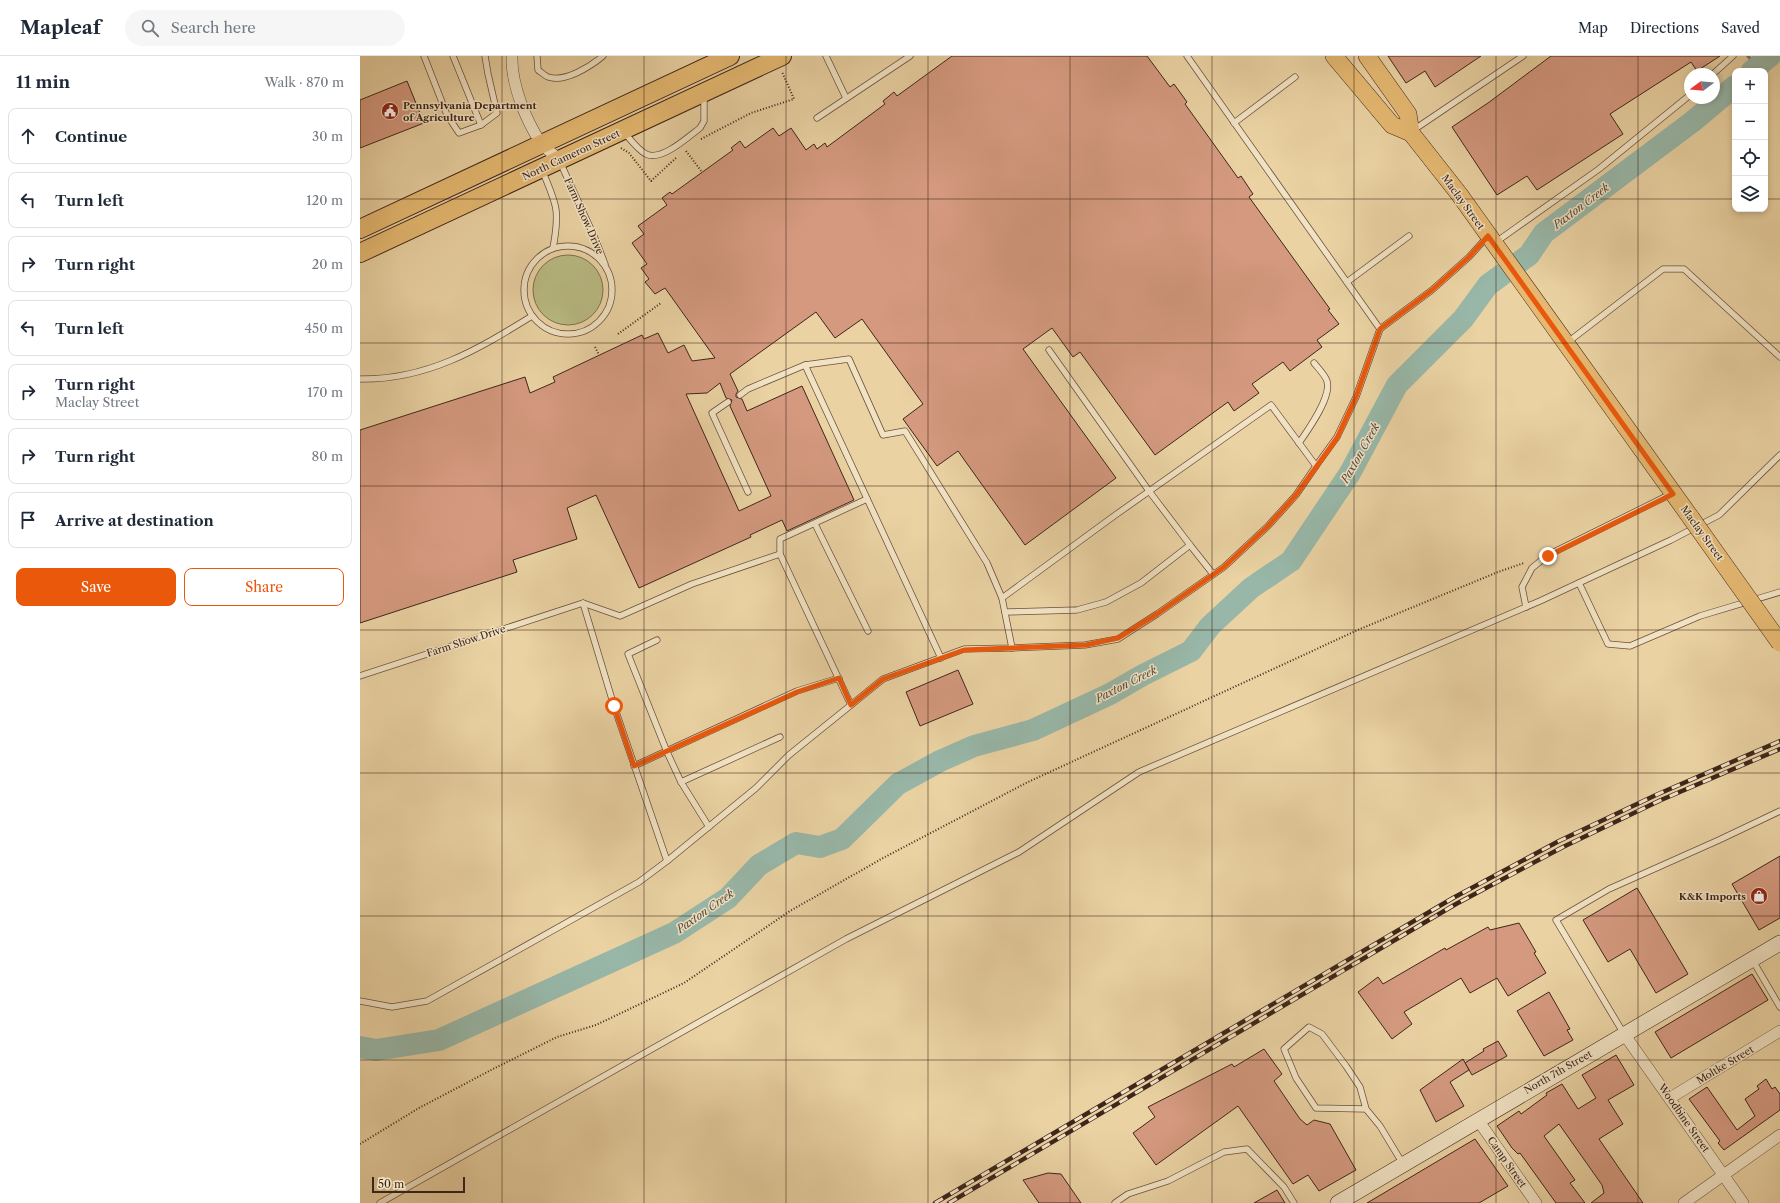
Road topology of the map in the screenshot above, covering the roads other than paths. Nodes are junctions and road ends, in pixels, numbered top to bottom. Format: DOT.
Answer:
graph roads {
  1 [pos="424,56"];
  2 [pos="453,56"];
  3 [pos="486,56"];
  4 [pos="512,56"];
  5 [pos="537,56"];
  6 [pos="603,56"];
  7 [pos="730,56"];
  8 [pos="826,56"];
  9 [pos="910,56"];
  10 [pos="1187,56"];
  11 [pos="1334,56"];
  12 [pos="1367,56"];
  13 [pos="1523,56"];
  14 [pos="1733,56"];
  15 [pos="781,62"];
  16 [pos="1720,68"];
  17 [pos="1295,77"];
  18 [pos="704,92"];
  19 [pos="846,98"];
  20 [pos="1684,100"];
  21 [pos="817,118"];
  22 [pos="1234,122"];
  23 [pos="481,125"];
  24 [pos="622,131"];
  25 [pos="1410,133"];
  26 [pos="542,144"];
  27 [pos="560,160"];
  28 [pos="542,168"];
  29 [pos="360,229"];
  30 [pos="1409,236"];
  31 [pos="1491,240"];
  32 [pos="553,248"];
  33 [pos="360,253"];
  34 [pos="608,272"];
  35 [pos="1347,282"];
  36 [pos="532,316"];
  37 [pos="1380,329"];
  38 [pos="1566,344"];
  39 [pos="1049,350"];
  40 [pos="1780,356"];
  41 [pos="1314,363"];
  42 [pos="805,365"];
  43 [pos="360,379"];
  44 [pos="740,395"];
  45 [pos="728,402"];
  46 [pos="1299,443"];
  47 [pos="1780,455"];
  48 [pos="1316,466"];
  49 [pos="1149,491"];
  50 [pos="748,492"];
  51 [pos="1673,494"];
  52 [pos="867,499"];
  53 [pos="814,524"];
  54 [pos="1190,545"];
  55 [pos="780,554"];
  56 [pos="1214,574"];
  57 [pos="1579,583"];
  58 [pos="1780,592"];
  59 [pos="1002,598"];
  60 [pos="583,603"];
  61 [pos="1526,607"];
  62 [pos="1005,612"];
  63 [pos="868,631"];
  64 [pos="657,640"];
  65 [pos="1780,643"];
  66 [pos="1012,648"];
  67 [pos="941,658"];
  68 [pos="360,676"];
  69 [pos="839,678"];
  70 [pos="851,705"];
  71 [pos="780,737"];
  72 [pos="667,752"];
  73 [pos="634,766"];
  74 [pos="681,782"];
  75 [pos="1780,810"];
  76 [pos="709,827"];
  77 [pos="667,861"];
  78 [pos="1780,943"];
  79 [pos="1752,960"];
  80 [pos="360,1001"];
  81 [pos="1780,1007"];
  82 [pos="1780,1031"];
  83 [pos="1624,1034"];
  84 [pos="1670,1098"];
  85 [pos="1366,1109"];
  86 [pos="1478,1120"];
  87 [pos="1780,1135"];
  88 [pos="1403,1164"];
  89 [pos="1724,1175"];
  90 [pos="380,1203"];
  91 [pos="1115,1203"];
  92 [pos="1294,1203"];
  93 [pos="1338,1203"];
  94 [pos="1536,1203"];
  95 [pos="1684,1203"];
  96 [pos="1744,1203"];
  1 -- 23 [label="lane"];
  2 -- 23 [label="lane"];
  3 -- 23 [label="lane"];
  4 -- 26 [label="street"];
  5 -- 6 [label="lane"];
  7 -- 26 [label="highway"];
  8 -- 19 [label="lane"];
  9 -- 19 [label="lane"];
  10 -- 22 [label="lane"];
  11 -- 25 [label="main road, Maclay Street"];
  12 -- 25 [label="main road"];
  13 -- 25 [label="lane"];
  14 -- 16 [label="lane"];
  15 -- 18 [label="highway, North Cameron Street"];
  17 -- 22 [label="lane"];
  18 -- 24 [label="highway, North Cameron Street"];
  18 -- 24 [label="lane"];
  19 -- 21 [label="lane"];
  20 -- 31 [label="lane"];
  22 -- 35 [label="lane"];
  24 -- 27 [label="highway, North Cameron Street"];
  25 -- 31 [label="main road, Maclay Street"];
  26 -- 27 [label="street"];
  26 -- 28 [label="street, Farm Show Drive"];
  26 -- 29 [label="highway"];
  27 -- 28 [label="highway, North Cameron Street"];
  27 -- 34 [label="lane, Farm Show Drive"];
  28 -- 32 [label="lane, Farm Show Drive"];
  28 -- 33 [label="highway, North Cameron Street"];
  30 -- 35 [label="lane"];
  31 -- 37 [label="lane"];
  31 -- 38 [label="main road, Maclay Street"];
  32 -- 34 [label="lane"];
  32 -- 36 [label="lane"];
  34 -- 36 [label="lane"];
  35 -- 37 [label="lane"];
  36 -- 43 [label="lane"];
  37 -- 48 [label="lane"];
  38 -- 40 [label="lane"];
  38 -- 51 [label="main road, Maclay Street"];
  39 -- 49 [label="lane"];
  41 -- 46 [label="lane"];
  42 -- 44 [label="lane"];
  42 -- 52 [label="lane"];
  42 -- 59 [label="lane"];
  45 -- 50 [label="lane"];
  46 -- 48 [label="lane"];
  46 -- 49 [label="lane"];
  47 -- 57 [label="lane"];
  48 -- 56 [label="lane"];
  49 -- 54 [label="lane"];
  49 -- 59 [label="lane"];
  51 -- 61 [label="lane"];
  51 -- 65 [label="main road, Maclay Street, bridge"];
  52 -- 53 [label="lane"];
  52 -- 67 [label="lane"];
  53 -- 55 [label="lane"];
  53 -- 63 [label="lane"];
  54 -- 56 [label="lane"];
  54 -- 62 [label="lane"];
  55 -- 60 [label="lane"];
  55 -- 69 [label="lane"];
  56 -- 66 [label="lane"];
  57 -- 58 [label="lane"];
  57 -- 61 [label="lane"];
  59 -- 62 [label="lane"];
  60 -- 68 [label="lane, Farm Show Drive"];
  60 -- 73 [label="lane"];
  61 -- 90 [label="lane"];
  62 -- 66 [label="lane"];
  64 -- 72 [label="lane"];
  66 -- 67 [label="lane"];
  67 -- 70 [label="lane"];
  69 -- 70 [label="lane"];
  69 -- 72 [label="lane"];
  70 -- 76 [label="lane"];
  71 -- 74 [label="lane"];
  72 -- 73 [label="lane"];
  72 -- 74 [label="lane"];
  73 -- 77 [label="lane"];
  74 -- 76 [label="lane"];
  75 -- 83 [label="lane"];
  76 -- 77 [label="lane"];
  77 -- 80 [label="lane"];
  78 -- 79 [label="main road, North 7th Street"];
  79 -- 81 [label="lane"];
  79 -- 83 [label="main road, North 7th Street"];
  82 -- 84 [label="street, Moltke Street"];
  83 -- 84 [label="street, Woodbine Street"];
  83 -- 86 [label="main road, North 7th Street"];
  84 -- 89 [label="street, Woodbine Street"];
  85 -- 85 [label="lane"];
  85 -- 88 [label="lane"];
  86 -- 88 [label="main road, North 7th Street"];
  86 -- 94 [label="street, Camp Street"];
  87 -- 89 [label="street"];
  88 -- 93 [label="main road, North 7th Street"];
  89 -- 95 [label="street"];
  89 -- 96 [label="street, Woodbine Street"];
  91 -- 92 [label="lane"];
}
